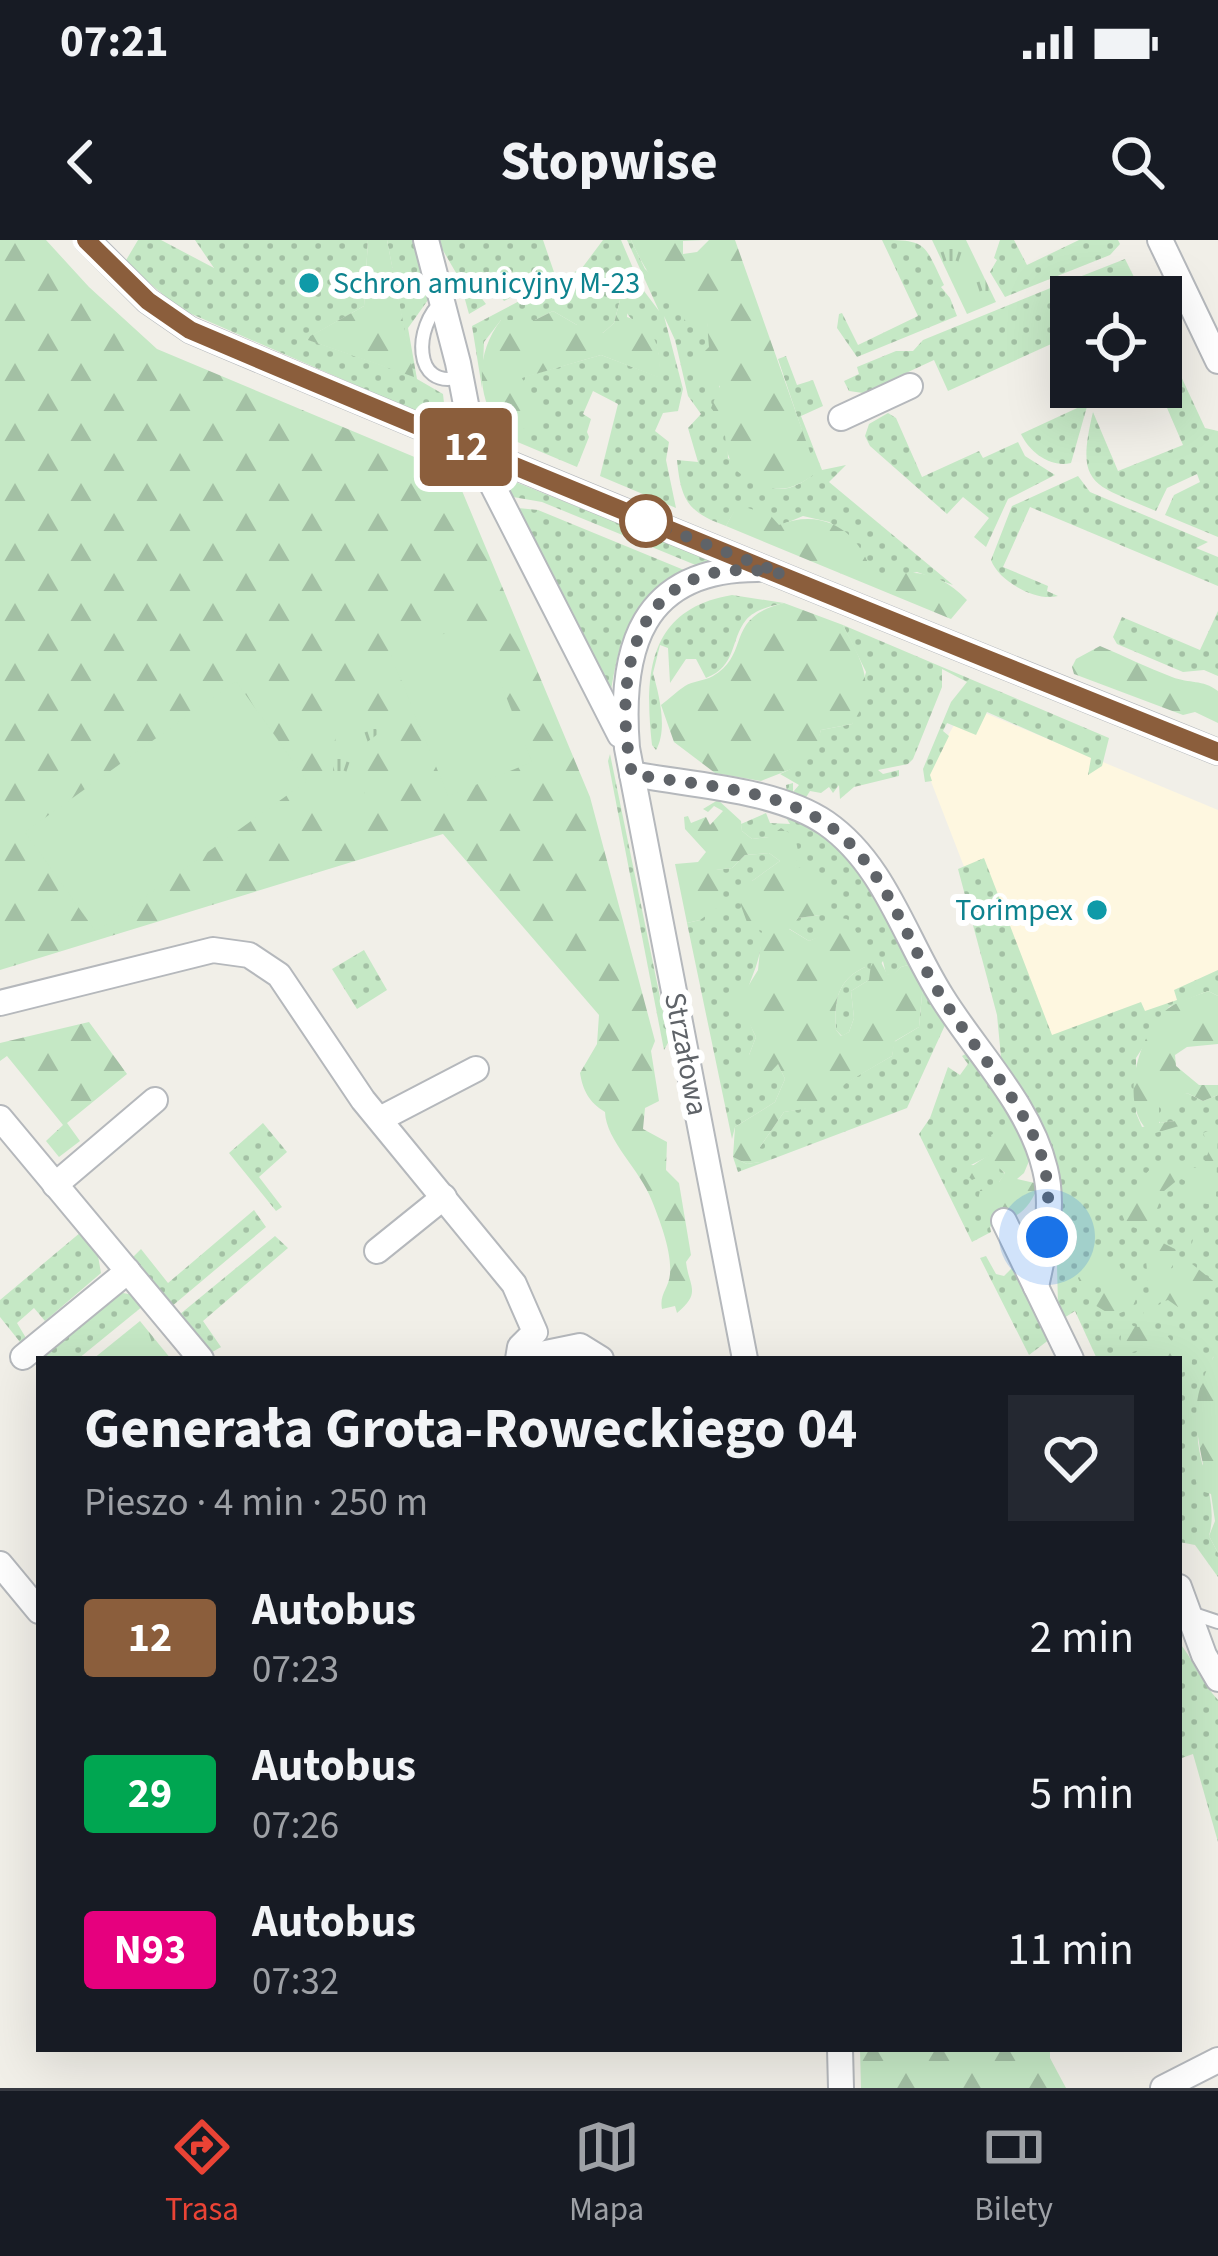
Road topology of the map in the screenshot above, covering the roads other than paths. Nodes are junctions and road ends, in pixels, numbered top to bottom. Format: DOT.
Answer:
graph roads {
  1 [pos="87,240"];
  2 [pos="426,240"];
  3 [pos="1160,240"];
  4 [pos="1218,361"];
  5 [pos="910,386"];
  6 [pos="841,418"];
  7 [pos="475,451"];
  8 [pos="783,574"];
  9 [pos="626,748"];
  10 [pos="1218,752"];
  11 [pos="632,774"];
  12 [pos="0,1003"];
  13 [pos="476,1069"];
  14 [pos="155,1100"];
  15 [pos="0,1118"];
  16 [pos="380,1119"];
  17 [pos="56,1185"];
  18 [pos="444,1197"];
  19 [pos="1004,1221"];
  20 [pos="376,1251"];
  21 [pos="128,1271"];
  22 [pos="1036,1287"];
  23 [pos="534,1351"];
  24 [pos="199,1356"];
  25 [pos="596,1356"];
  26 [pos="745,1356"];
  27 [pos="1070,1356"];
  28 [pos="22,1357"];
  29 [pos="0,1564"];
  30 [pos="1182,1594"];
  31 [pos="36,1607"];
  32 [pos="1191,1613"];
  33 [pos="1218,1622"];
  34 [pos="1218,1679"];
  35 [pos="840,2052"];
  36 [pos="1218,2060"];
  37 [pos="841,2088"];
  38 [pos="1163,2088"];
  1 -- 7 [label="street"];
  2 -- 7 [label="street"];
  3 -- 4 [label="street"];
  5 -- 6 [label="street"];
  7 -- 8 [label="street"];
  7 -- 9 [label="street"];
  8 -- 9 [label="street"];
  8 -- 10 [label="street"];
  9 -- 11 [label="street, Strzałowa"];
  11 -- 22 [label="street"];
  11 -- 26 [label="street, Strzałowa"];
  12 -- 16 [label="street"];
  13 -- 16 [label="street"];
  14 -- 17 [label="street"];
  15 -- 17 [label="street"];
  16 -- 18 [label="street"];
  17 -- 21 [label="street"];
  18 -- 20 [label="street"];
  18 -- 23 [label="street"];
  19 -- 22 [label="street"];
  21 -- 24 [label="street"];
  21 -- 28 [label="street"];
  22 -- 27 [label="street"];
  23 -- 25 [label="street"];
  29 -- 31 [label="street"];
  30 -- 32 [label="street"];
  32 -- 33 [label="lane"];
  32 -- 34 [label="street"];
  35 -- 37 [label="street"];
  36 -- 38 [label="street"];
}
